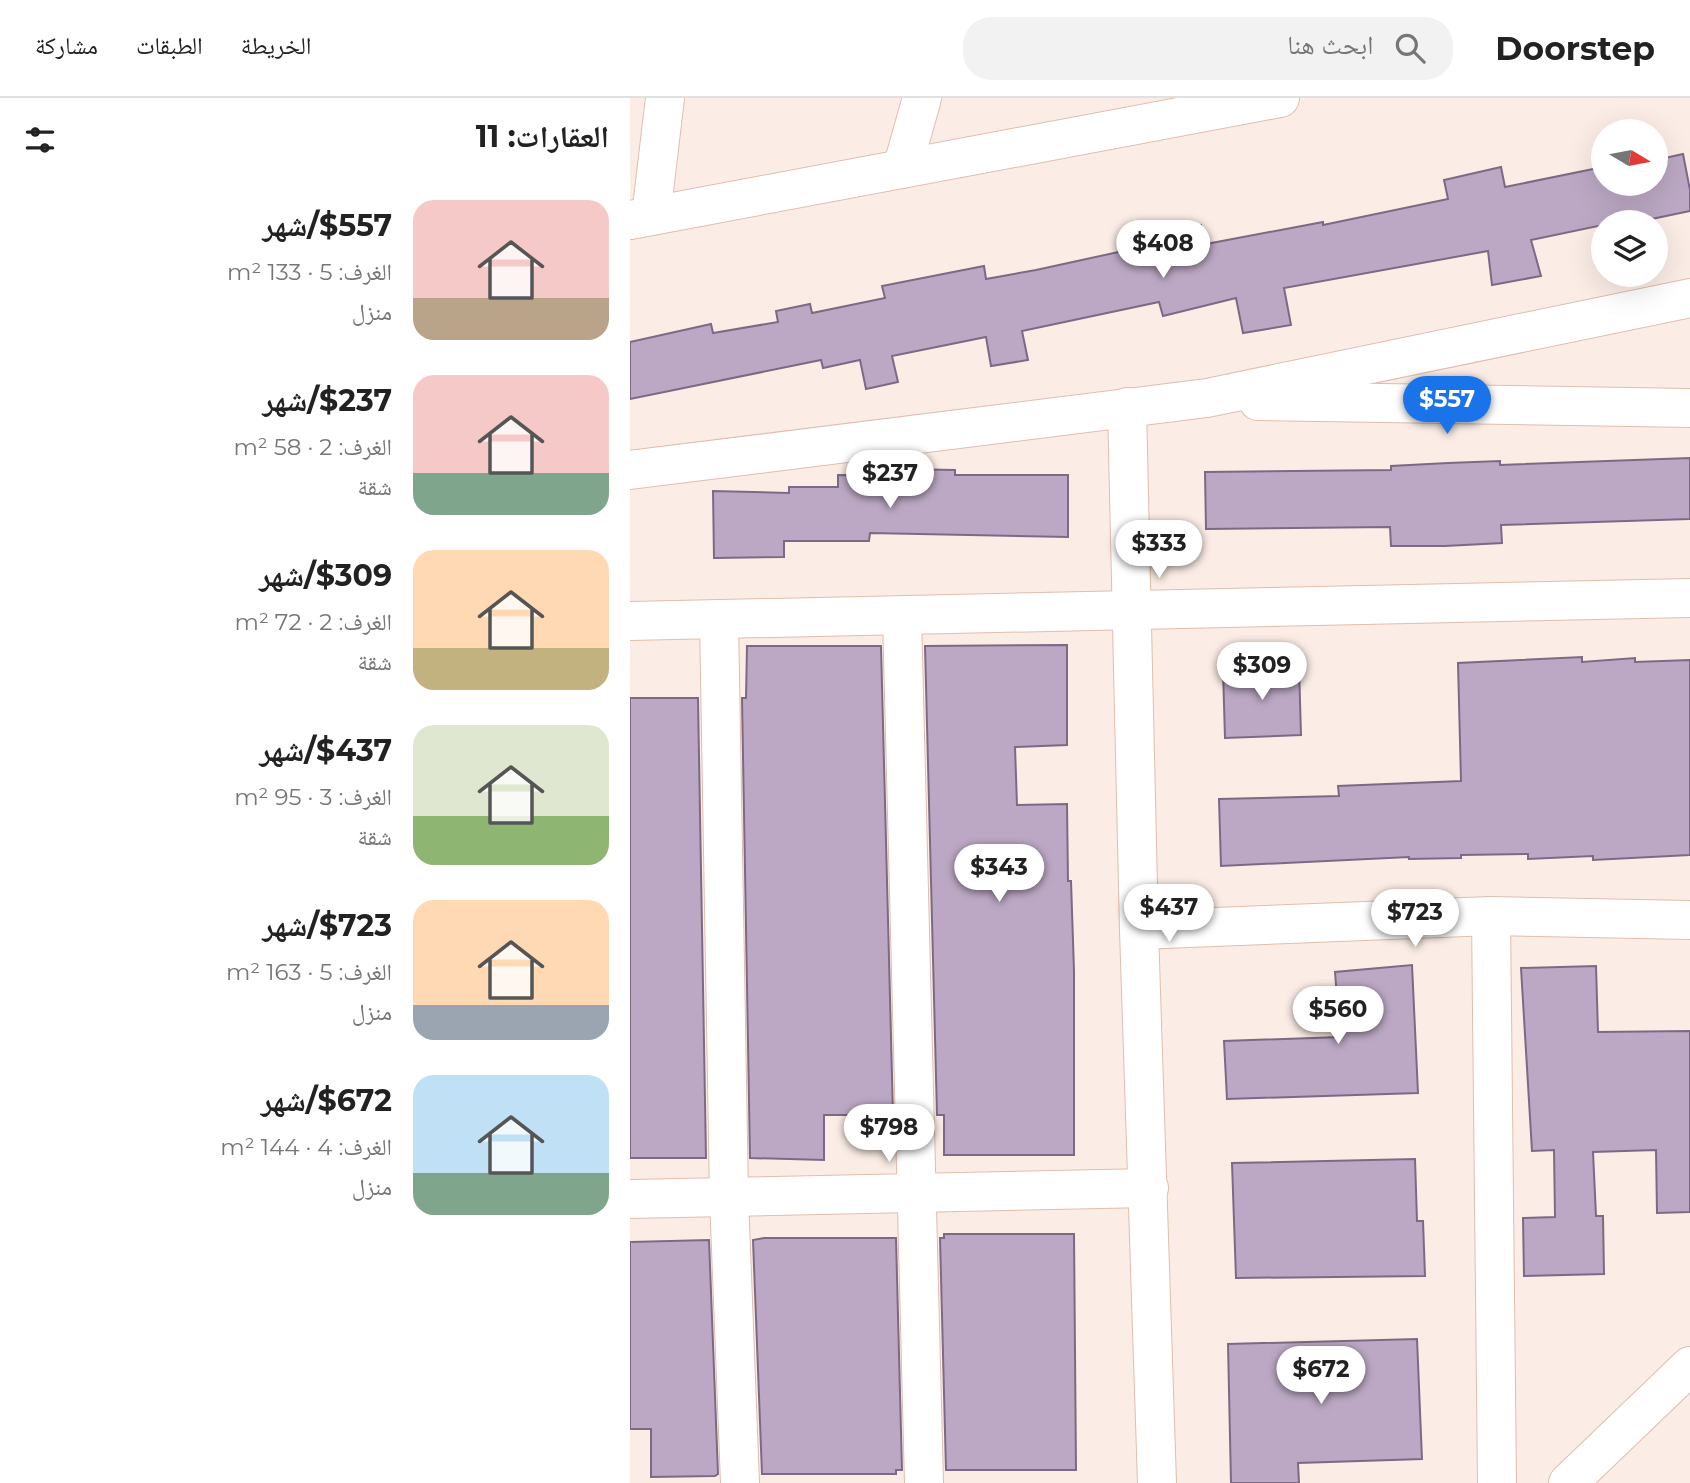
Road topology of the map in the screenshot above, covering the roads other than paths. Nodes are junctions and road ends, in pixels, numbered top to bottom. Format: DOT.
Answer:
graph roads {
  1 [pos="665,98"];
  2 [pos="922,98"];
  3 [pos="1280,98"];
  4 [pos="902,169"];
  5 [pos="640,218"];
  6 [pos="1690,298"];
  7 [pos="1207,398"];
  8 [pos="1127,407"];
  9 [pos="1690,408"];
  10 [pos="630,470"];
  11 [pos="1690,598"];
  12 [pos="1131,610"];
  13 [pos="902,615"];
  14 [pos="719,619"];
  15 [pos="630,621"];
  16 [pos="1491,916"];
  17 [pos="1690,920"];
  18 [pos="1139,930"];
  19 [pos="1149,1188"];
  20 [pos="917,1193"];
  21 [pos="729,1197"];
  22 [pos="630,1199"];
  23 [pos="1690,1366"];
  24 [pos="740,1483"];
  25 [pos="924,1483"];
  26 [pos="1157,1483"];
  27 [pos="1497,1483"];
  28 [pos="1568,1483"];
  1 -- 5 [label="street"];
  2 -- 4 [label="street"];
  3 -- 4 [label="street"];
  4 -- 5 [label="street"];
  6 -- 7 [label="street"];
  7 -- 8 [label="street"];
  7 -- 9 [label="street"];
  8 -- 10 [label="street"];
  8 -- 12 [label="street"];
  11 -- 12 [label="street"];
  12 -- 13 [label="street"];
  12 -- 18 [label="street"];
  13 -- 14 [label="street"];
  13 -- 20 [label="street"];
  14 -- 15 [label="street"];
  14 -- 21 [label="street"];
  16 -- 17 [label="street"];
  16 -- 18 [label="street"];
  16 -- 27 [label="street"];
  18 -- 19 [label="street"];
  19 -- 20 [label="street"];
  19 -- 26 [label="street"];
  20 -- 21 [label="street"];
  20 -- 25 [label="street"];
  21 -- 22 [label="street"];
  21 -- 24 [label="street"];
  23 -- 28 [label="street"];
}
